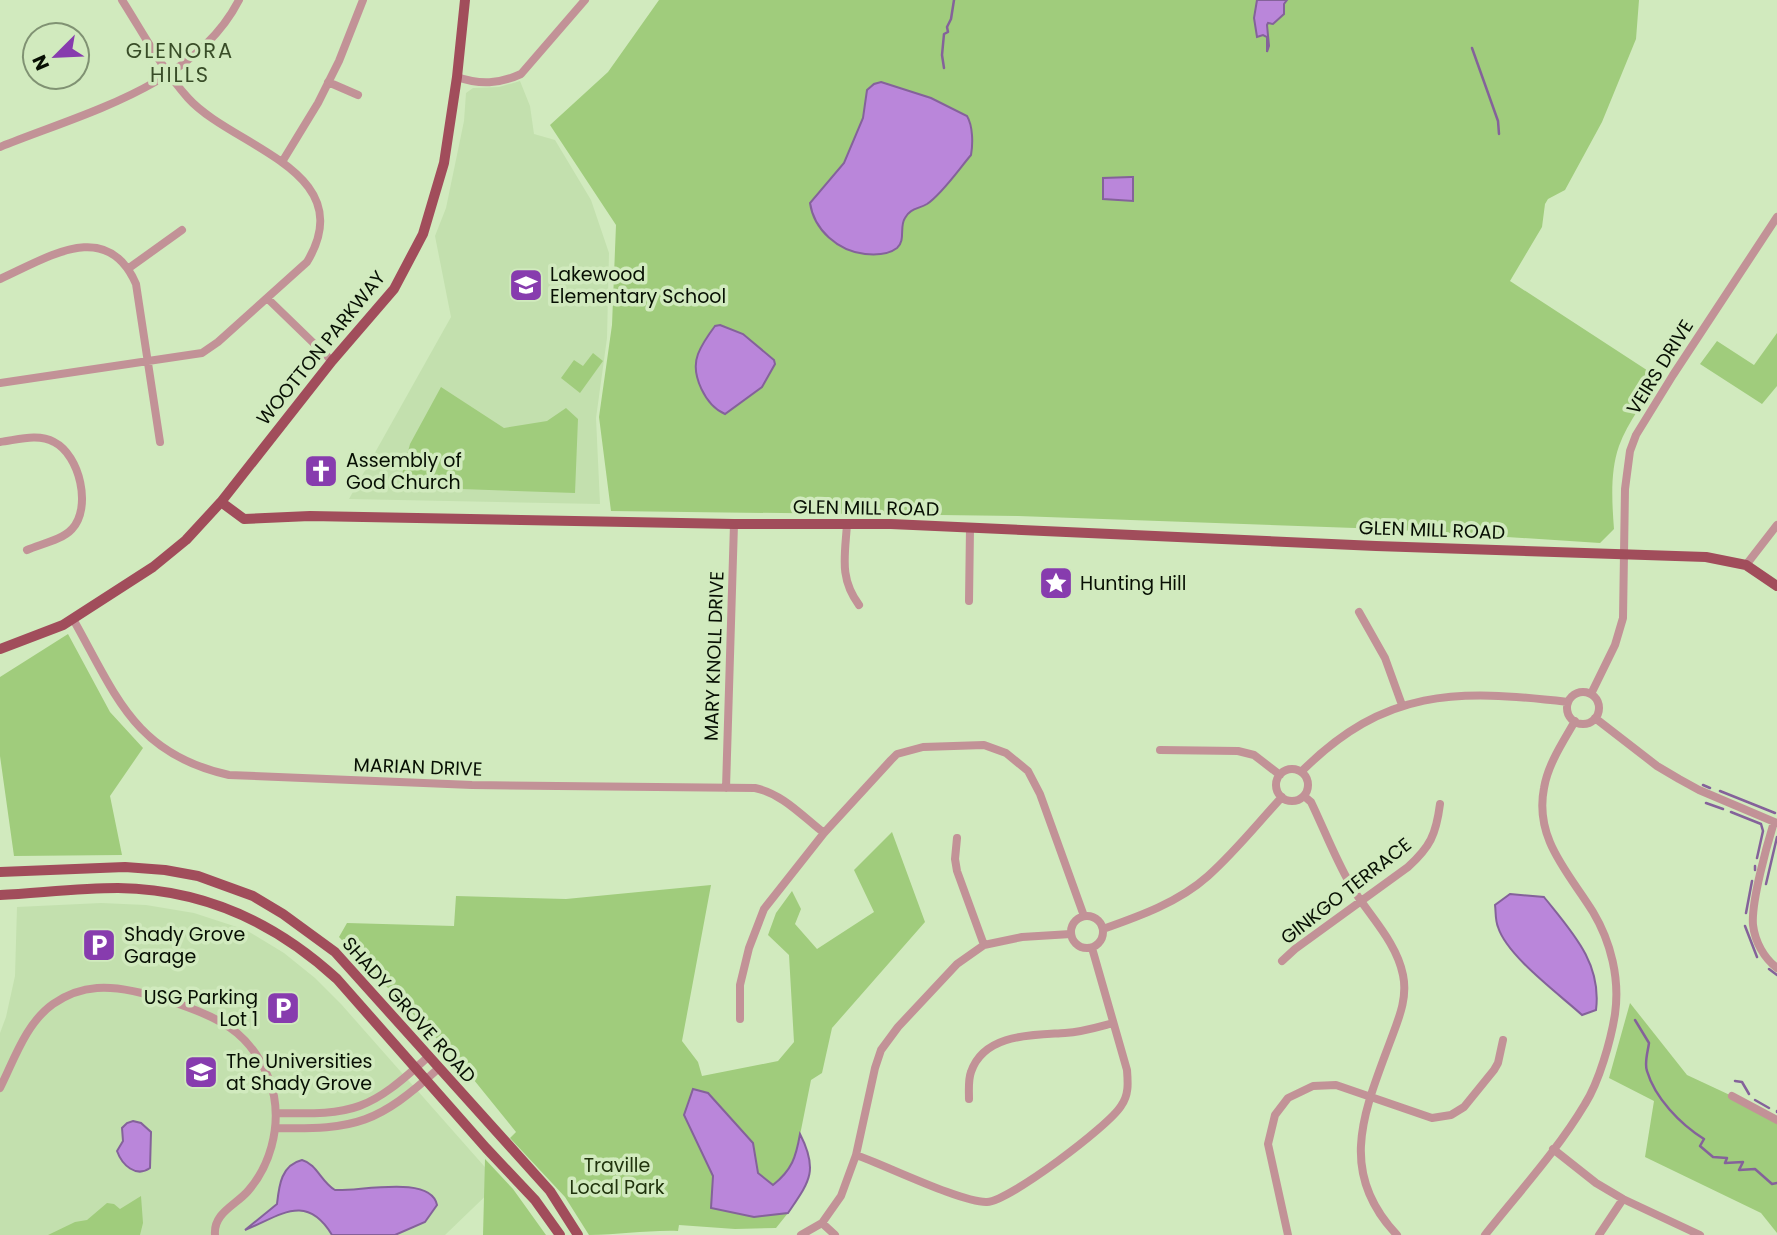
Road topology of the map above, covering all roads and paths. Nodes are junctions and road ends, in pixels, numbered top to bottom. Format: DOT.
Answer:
graph roads {
  1 [pos="122,0"];
  2 [pos="239,0"];
  3 [pos="363,0"];
  4 [pos="465,0"];
  5 [pos="585,0"];
  6 [pos="169,75"];
  7 [pos="457,77"];
  8 [pos="328,82"];
  9 [pos="358,95"];
  10 [pos="0,147"];
  11 [pos="282,162"];
  12 [pos="1777,217"];
  13 [pos="182,230"];
  14 [pos="129,268"];
  15 [pos="0,279"];
  16 [pos="267,299"];
  17 [pos="332,361"];
  18 [pos="147,362"];
  19 [pos="0,383"];
  20 [pos="0,442"];
  21 [pos="160,442"];
  22 [pos="221,502"];
  23 [pos="734,524"];
  24 [pos="847,524"];
  25 [pos="1777,524"];
  26 [pos="970,528"];
  27 [pos="27,550"];
  28 [pos="1625,552"];
  29 [pos="1746,565"];
  30 [pos="1777,586"];
  31 [pos="969,601"];
  32 [pos="859,605"];
  33 [pos="1359,612"];
  34 [pos="73,619"];
  35 [pos="0,649"];
  36 [pos="1591,694"];
  37 [pos="1568,702"];
  38 [pos="1402,705"];
  39 [pos="1595,718"];
  40 [pos="1575,721"];
  41 [pos="1160,750"];
  42 [pos="1301,772"];
  43 [pos="1280,775"];
  44 [pos="726,788"];
  45 [pos="1304,796"];
  46 [pos="1282,797"];
  47 [pos="1440,804"];
  48 [pos="1775,822"];
  49 [pos="824,833"];
  50 [pos="957,838"];
  51 [pos="0,872"];
  52 [pos="0,895"];
  53 [pos="1361,900"];
  54 [pos="1084,916"];
  55 [pos="1103,929"];
  56 [pos="1072,934"];
  57 [pos="984,945"];
  58 [pos="1092,948"];
  59 [pos="1282,961"];
  60 [pos="1777,968"];
  61 [pos="740,1019"];
  62 [pos="1113,1023"];
  63 [pos="1503,1040"];
  64 [pos="429,1056"];
  65 [pos="439,1068"];
  66 [pos="415,1069"];
  67 [pos="425,1080"];
  68 [pos="0,1088"];
  69 [pos="1732,1096"];
  70 [pos="1371,1097"];
  71 [pos="969,1099"];
  72 [pos="276,1113"];
  73 [pos="1777,1120"];
  74 [pos="275,1128"];
  75 [pos="1553,1149"];
  76 [pos="856,1155"];
  77 [pos="1623,1199"];
  78 [pos="822,1223"];
  79 [pos="1689,1232"];
  80 [pos="215,1235"];
  81 [pos="560,1235"];
  82 [pos="578,1235"];
  83 [pos="801,1235"];
  84 [pos="835,1235"];
  85 [pos="1289,1235"];
  86 [pos="1397,1235"];
  87 [pos="1485,1235"];
  88 [pos="1599,1235"];
  89 [pos="1700,1235"];
  1 -- 6 [label="street"];
  2 -- 6 [label="street"];
  3 -- 8 [label="street"];
  4 -- 7 [label="main road, WOOTTON PARKWAY"];
  5 -- 7 [label="street"];
  6 -- 10 [label="street"];
  6 -- 11 [label="street"];
  7 -- 17 [label="main road, WOOTTON PARKWAY"];
  8 -- 9 [label="street"];
  8 -- 11 [label="street"];
  11 -- 16 [label="street"];
  12 -- 28 [label="street, VEIRS DRIVE"];
  13 -- 14 [label="street"];
  14 -- 15 [label="street"];
  14 -- 18 [label="street"];
  16 -- 17 [label="street"];
  16 -- 18 [label="street"];
  17 -- 22 [label="main road, WOOTTON PARKWAY"];
  18 -- 19 [label="street"];
  18 -- 21 [label="street"];
  20 -- 27 [label="street"];
  22 -- 23 [label="main road, GLEN MILL ROAD"];
  22 -- 34 [label="main road"];
  23 -- 24 [label="main road, GLEN MILL ROAD"];
  23 -- 44 [label="street, MARY KNOLL DRIVE"];
  24 -- 26 [label="main road, GLEN MILL ROAD"];
  24 -- 32 [label="street"];
  25 -- 29 [label="street"];
  26 -- 28 [label="main road, GLEN MILL ROAD"];
  26 -- 31 [label="street"];
  28 -- 29 [label="main road, GLEN MILL ROAD"];
  28 -- 36 [label="street, VEIRS DRIVE"];
  29 -- 30 [label="main road, GLEN MILL ROAD"];
  33 -- 38 [label="street"];
  34 -- 35 [label="main road"];
  34 -- 44 [label="street, MARIAN DRIVE"];
  36 -- 37 [label="street"];
  36 -- 39 [label="street"];
  37 -- 38 [label="street"];
  37 -- 40 [label="street"];
  38 -- 42 [label="street"];
  39 -- 40 [label="street"];
  39 -- 48 [label="street"];
  40 -- 75 [label="street"];
  41 -- 43 [label="street"];
  42 -- 43 [label="street"];
  42 -- 45 [label="street"];
  43 -- 46 [label="street"];
  44 -- 49 [label="street, MARIAN DRIVE"];
  45 -- 46 [label="street"];
  45 -- 53 [label="street"];
  46 -- 55 [label="street"];
  47 -- 53 [label="street, GINKGO TERRACE"];
  48 -- 60 [label="street"];
  49 -- 54 [label="street"];
  49 -- 61 [label="street"];
  50 -- 57 [label="street"];
  51 -- 64 [label="main road, SHADY GROVE ROAD"];
  52 -- 66 [label="main road, SHADY GROVE ROAD"];
  53 -- 59 [label="street, GINKGO TERRACE"];
  53 -- 70 [label="street"];
  54 -- 55 [label="street"];
  54 -- 56 [label="street"];
  55 -- 58 [label="street"];
  56 -- 57 [label="street"];
  56 -- 58 [label="street"];
  57 -- 76 [label="street"];
  58 -- 62 [label="street"];
  62 -- 71 [label="street"];
  62 -- 76 [label="street"];
  63 -- 70 [label="street"];
  64 -- 65 [label="main road, SHADY GROVE ROAD"];
  64 -- 66 [label="street"];
  65 -- 67 [label="street"];
  65 -- 82 [label="main road, SHADY GROVE ROAD"];
  66 -- 67 [label="main road, SHADY GROVE ROAD"];
  66 -- 72 [label="street"];
  67 -- 74 [label="street"];
  67 -- 81 [label="main road, SHADY GROVE ROAD"];
  68 -- 72 [label="street"];
  69 -- 73 [label="street"];
  70 -- 85 [label="street"];
  70 -- 86 [label="street"];
  72 -- 74 [label="street"];
  74 -- 80 [label="street"];
  75 -- 77 [label="street"];
  75 -- 87 [label="street"];
  76 -- 78 [label="street"];
  77 -- 79 [label="street"];
  77 -- 88 [label="street"];
  78 -- 83 [label="street"];
  78 -- 84 [label="street"];
  79 -- 89 [label="street"];
}
